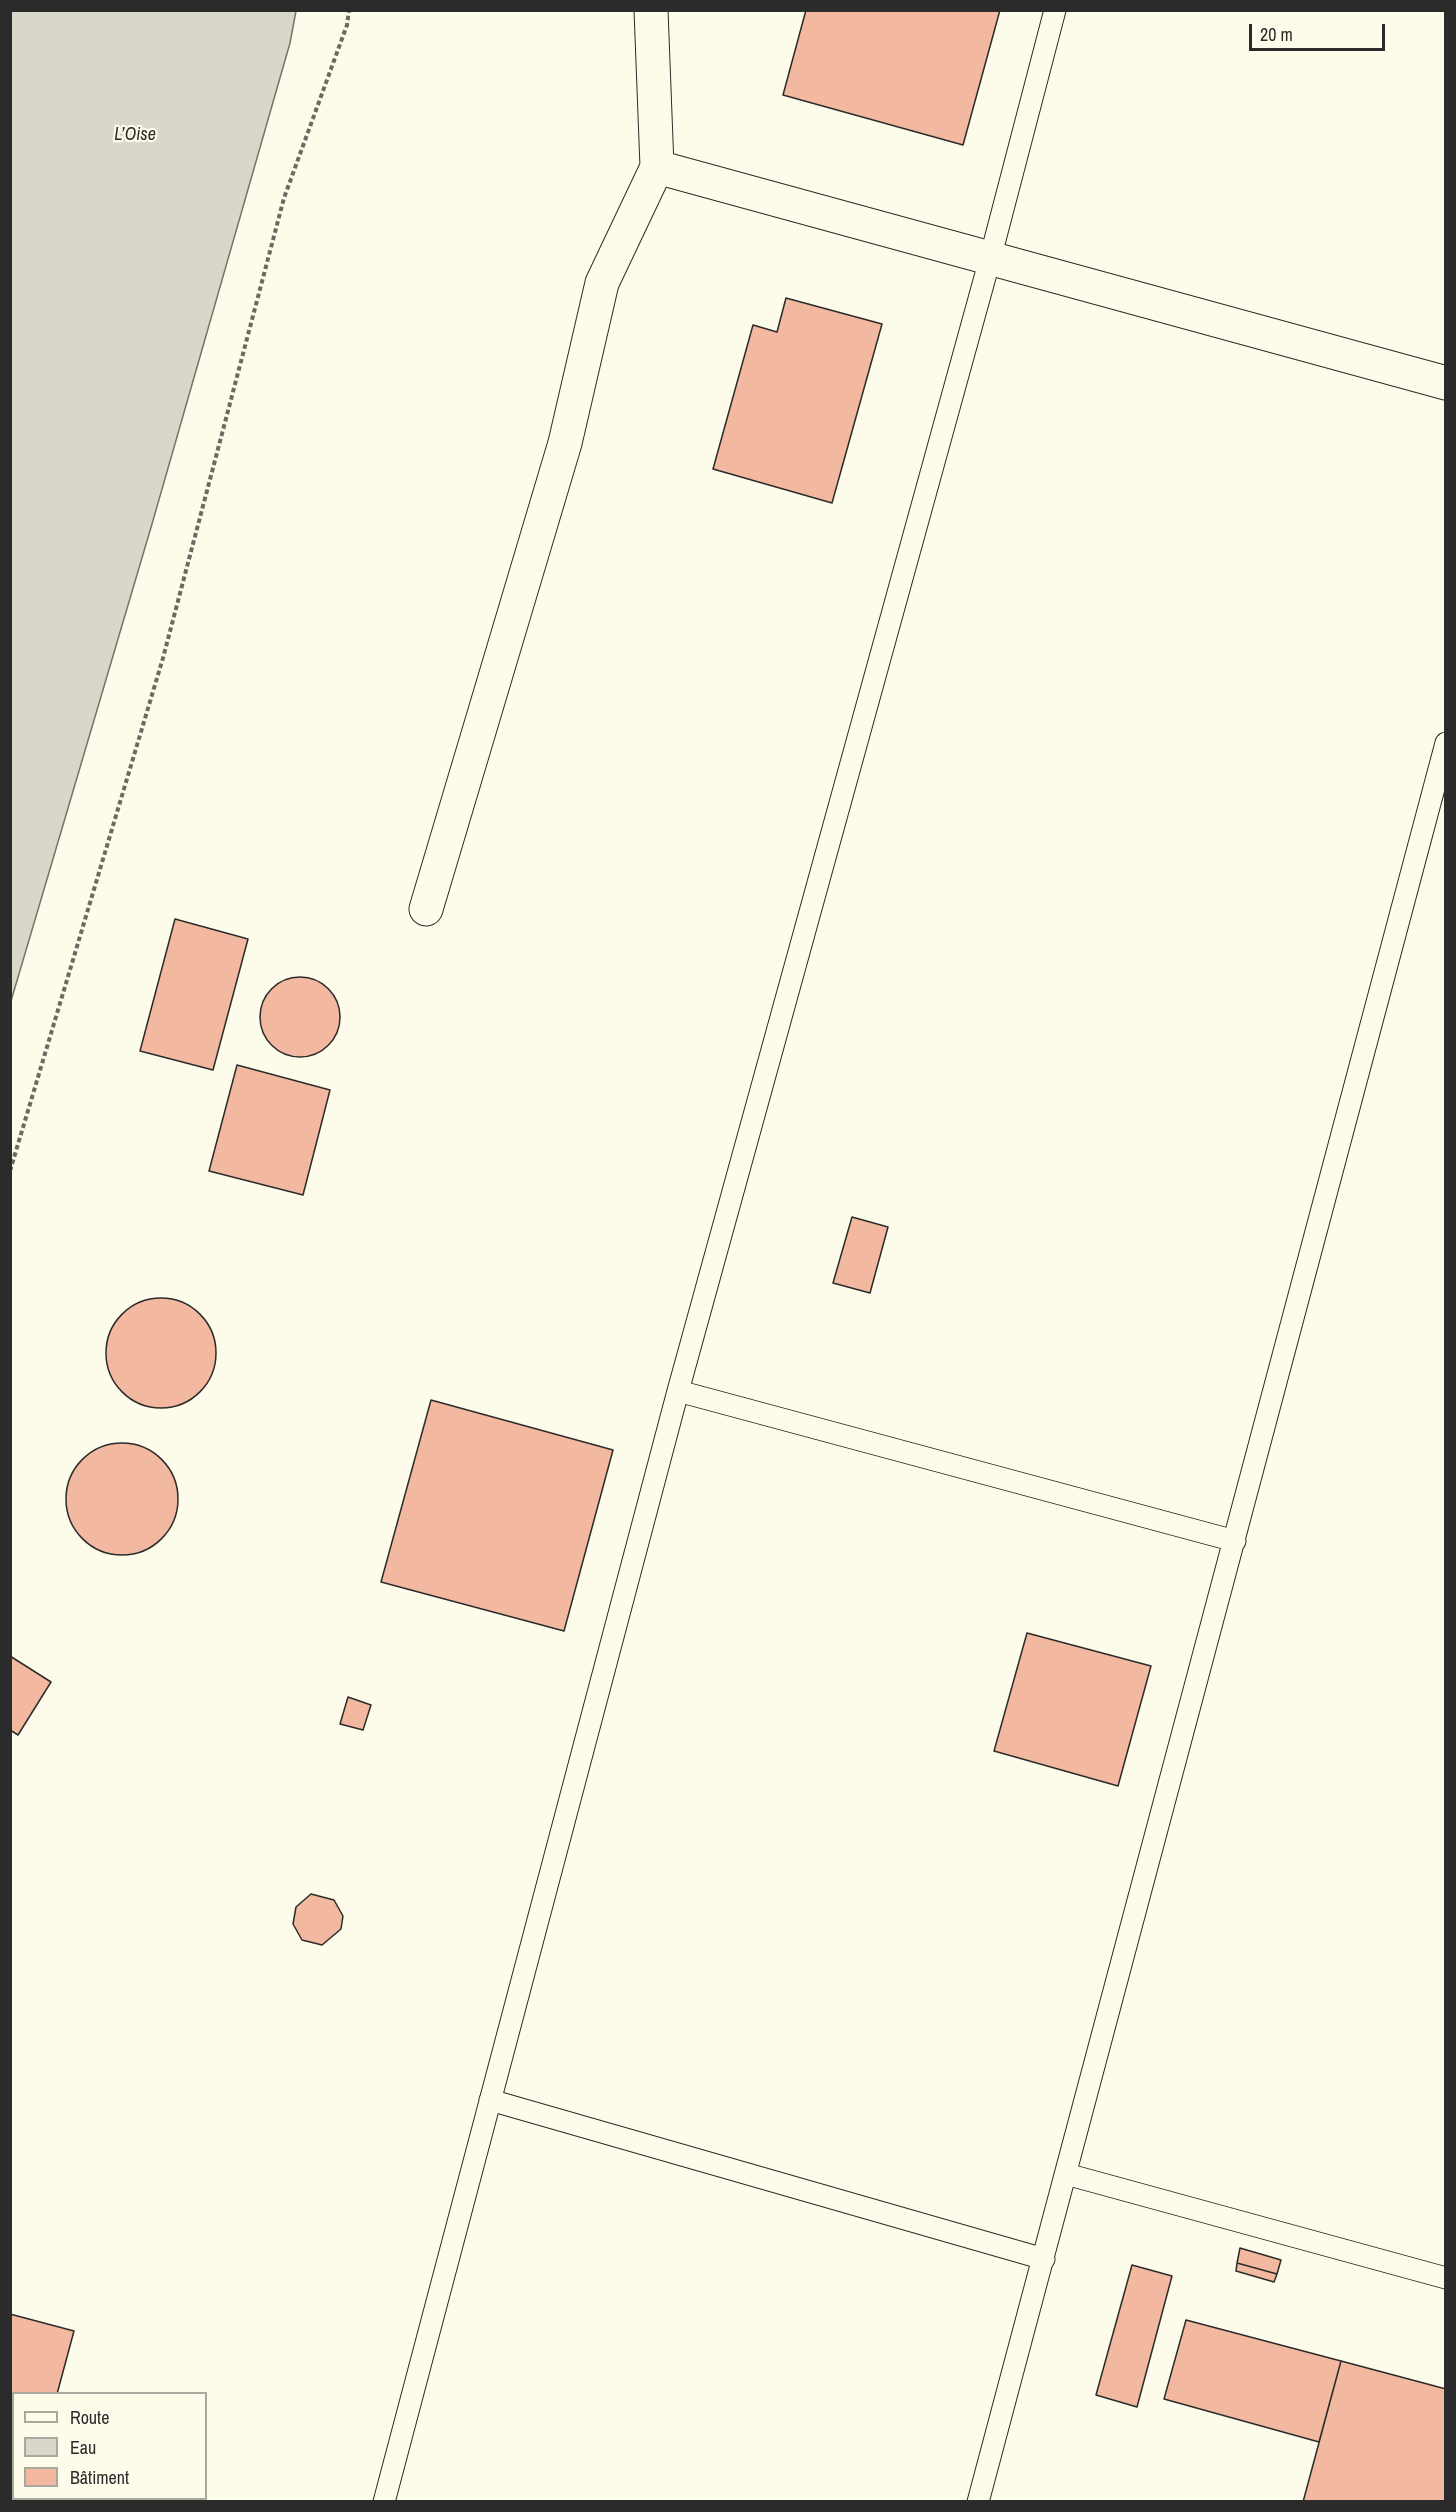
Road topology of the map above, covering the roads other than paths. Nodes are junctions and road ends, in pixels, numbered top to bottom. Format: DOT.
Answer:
graph roads {
  1 [pos="651,10"];
  2 [pos="1055,10"];
  3 [pos="657,167"];
  4 [pos="990,259"];
  5 [pos="1446,383"];
  6 [pos="1446,743"];
  7 [pos="426,909"];
  8 [pos="678,1391"];
  9 [pos="1235,1541"];
  10 [pos="490,2100"];
  11 [pos="1066,2174"];
  12 [pos="1044,2259"];
  13 [pos="1446,2278"];
  14 [pos="384,2502"];
  15 [pos="978,2502"];
  1 -- 3 [label="street"];
  2 -- 4 [label="lane"];
  3 -- 4 [label="street"];
  3 -- 7 [label="street"];
  4 -- 5 [label="street"];
  4 -- 8 [label="lane"];
  6 -- 9 [label="lane"];
  8 -- 9 [label="lane"];
  8 -- 10 [label="lane"];
  9 -- 11 [label="lane"];
  10 -- 12 [label="lane"];
  10 -- 14 [label="lane"];
  11 -- 12 [label="lane"];
  11 -- 13 [label="lane"];
  12 -- 15 [label="lane"];
}
